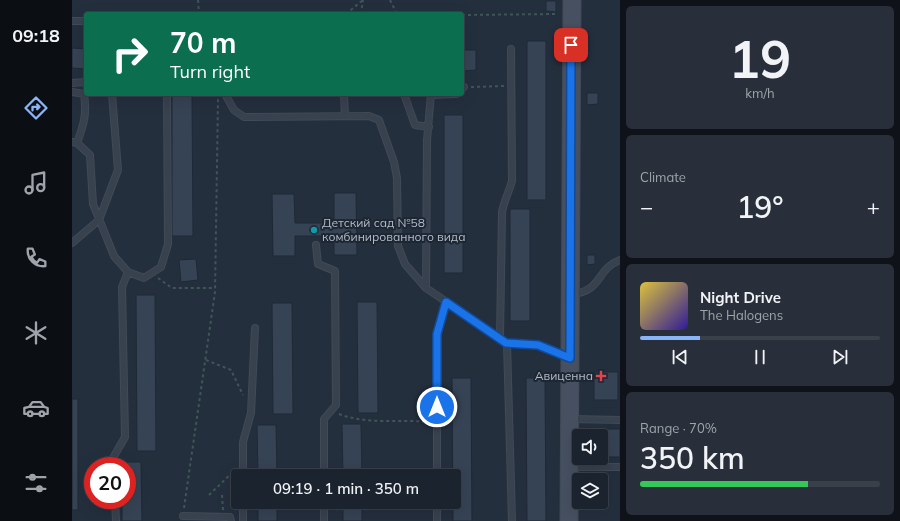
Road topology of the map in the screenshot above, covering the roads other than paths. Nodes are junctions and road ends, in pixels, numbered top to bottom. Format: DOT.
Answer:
graph roads {
  1 [pos="572,7"];
  2 [pos="72,21"];
  3 [pos="84,21"];
  4 [pos="511,49"];
  5 [pos="84,82"];
  6 [pos="72,83"];
  7 [pos="72,92"];
  8 [pos="84,94"];
  9 [pos="84,96"];
  10 [pos="112,96"];
  11 [pos="167,96"];
  12 [pos="225,96"];
  13 [pos="344,96"];
  14 [pos="405,96"];
  15 [pos="431,96"];
  16 [pos="345,116"];
  17 [pos="430,127"];
  18 [pos="75,143"];
  19 [pos="99,220"];
  20 [pos="72,243"];
  21 [pos="316,245"];
  22 [pos="620,260"];
  23 [pos="128,272"];
  24 [pos="426,288"];
  25 [pos="570,294"];
  26 [pos="446,302"];
  27 [pos="255,328"];
  28 [pos="500,338"];
  29 [pos="506,343"];
  30 [pos="570,358"];
  31 [pos="570,419"];
  32 [pos="620,420"];
  33 [pos="115,457"];
  34 [pos="570,467"];
  35 [pos="620,467"];
  36 [pos="242,469"];
  37 [pos="324,469"];
  38 [pos="437,469"];
  39 [pos="115,509"];
  40 [pos="243,509"];
  41 [pos="324,509"];
  42 [pos="437,509"];
  43 [pos="183,516"];
  44 [pos="116,521"];
  45 [pos="231,521"];
  46 [pos="243,521"];
  47 [pos="324,521"];
  48 [pos="437,521"];
  49 [pos="512,521"];
  50 [pos="569,521"];
  1 -- 25 [label="street"];
  2 -- 3 [label="lane"];
  4 -- 28 [label="lane"];
  5 -- 6 [label="lane"];
  7 -- 8 [label="lane"];
  9 -- 18 [label="lane"];
  10 -- 19 [label="lane"];
  11 -- 23 [label="lane"];
  12 -- 16 [label="lane"];
  13 -- 16 [label="lane"];
  14 -- 17 [label="lane"];
  15 -- 17 [label="lane"];
  16 -- 24 [label="lane"];
  17 -- 24 [label="lane"];
  18 -- 19 [label="lane"];
  19 -- 20 [label="lane"];
  19 -- 23 [label="lane"];
  21 -- 37 [label="lane"];
  22 -- 25 [label="lane"];
  23 -- 33 [label="lane"];
  24 -- 26 [label="lane"];
  25 -- 30 [label="street"];
  26 -- 28 [label="lane"];
  26 -- 38 [label="lane"];
  27 -- 36 [label="lane"];
  28 -- 29 [label="lane"];
  29 -- 30 [label="lane"];
  29 -- 49 [label="lane"];
  30 -- 31 [label="street"];
  31 -- 32 [label="lane"];
  31 -- 34 [label="street"];
  34 -- 35 [label="lane"];
  34 -- 50 [label="street"];
  39 -- 44 [label="lane"];
  40 -- 46 [label="lane"];
  41 -- 47 [label="lane"];
  42 -- 48 [label="lane"];
  43 -- 45 [label="lane"];
}
